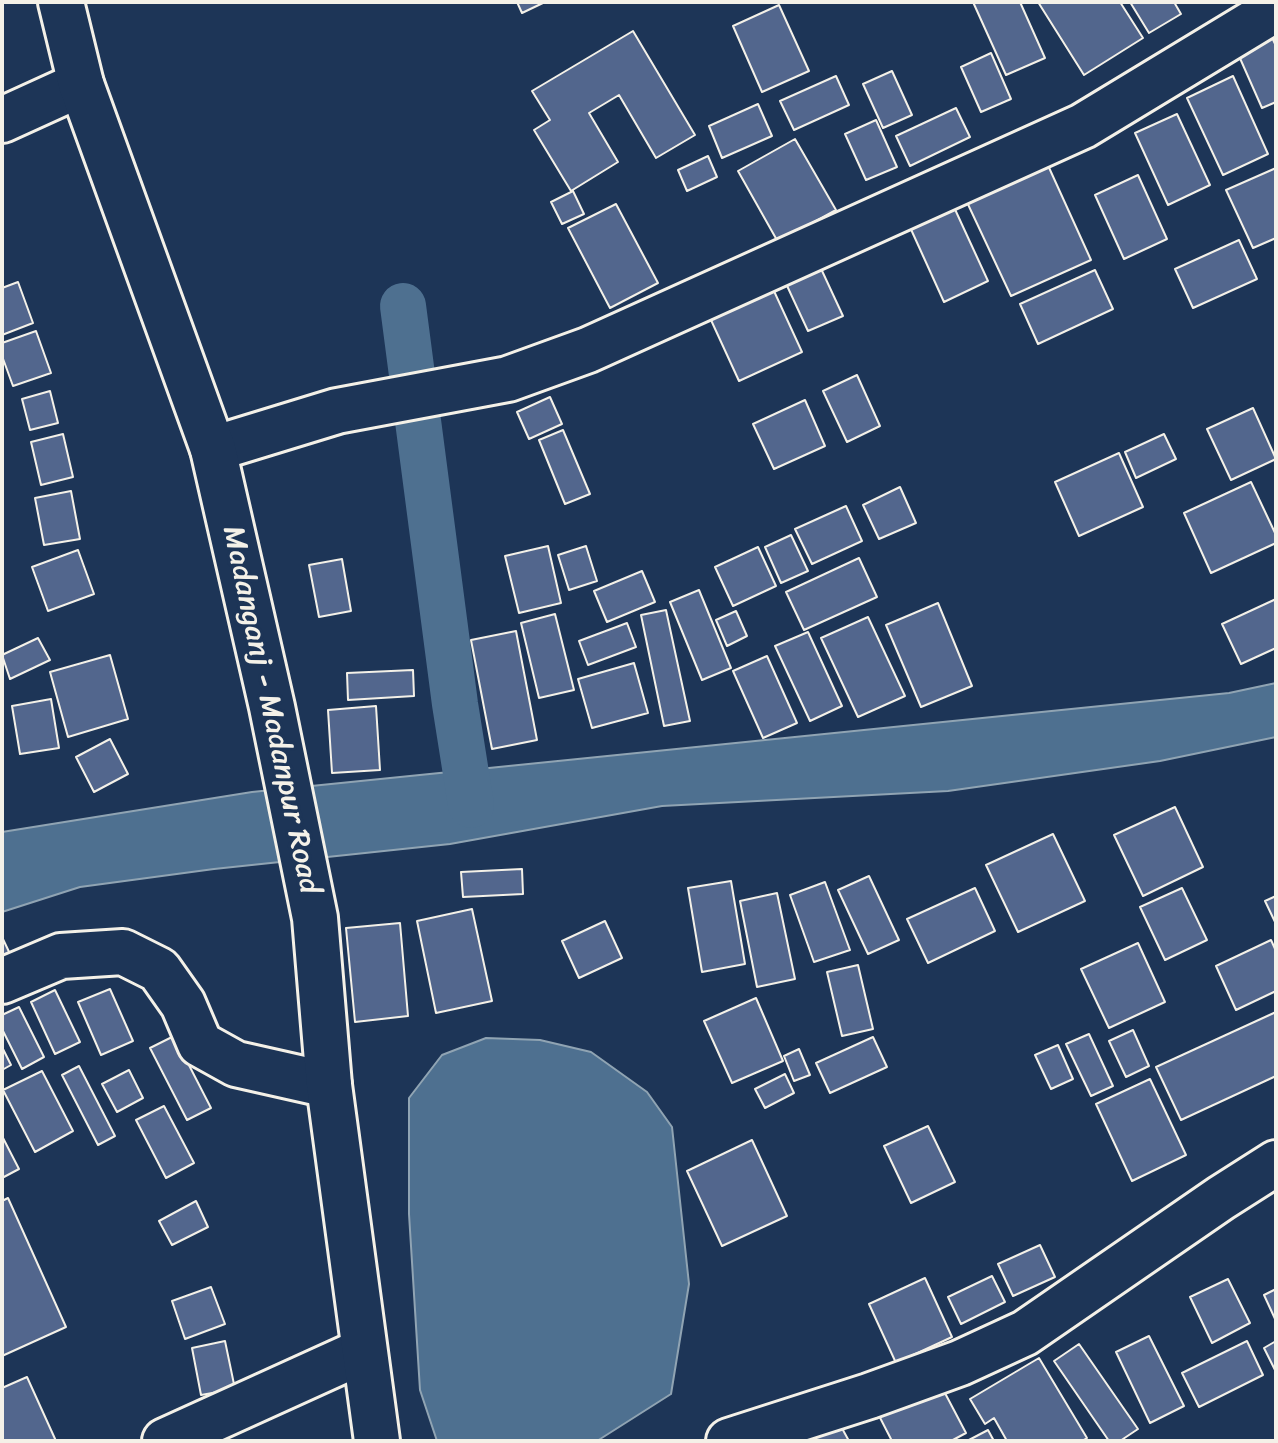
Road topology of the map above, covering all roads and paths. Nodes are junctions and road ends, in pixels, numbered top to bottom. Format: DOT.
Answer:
graph roads {
  1 [pos="61,2"];
  2 [pos="1276,9"];
  3 [pos="81,84"];
  4 [pos="2,120"];
  5 [pos="213,449"];
  6 [pos="2,981"];
  7 [pos="329,1085"];
  8 [pos="1276,1163"];
  9 [pos="363,1351"];
  10 [pos="165,1441"];
  11 [pos="377,1441"];
  12 [pos="729,1441"];
  1 -- 3 [label="street, Madanganj - Madanpur Road"];
  2 -- 5 [label="street"];
  3 -- 4 [label="street"];
  3 -- 5 [label="street, Madanganj - Madanpur Road"];
  5 -- 7 [label="street, Madanganj - Madanpur Road"];
  6 -- 7 [label="street"];
  7 -- 9 [label="street, Madanganj - Madanpur Road"];
  8 -- 12 [label="street"];
  9 -- 10 [label="street"];
  9 -- 11 [label="street, Madanganj - Madanpur Road"];
}
